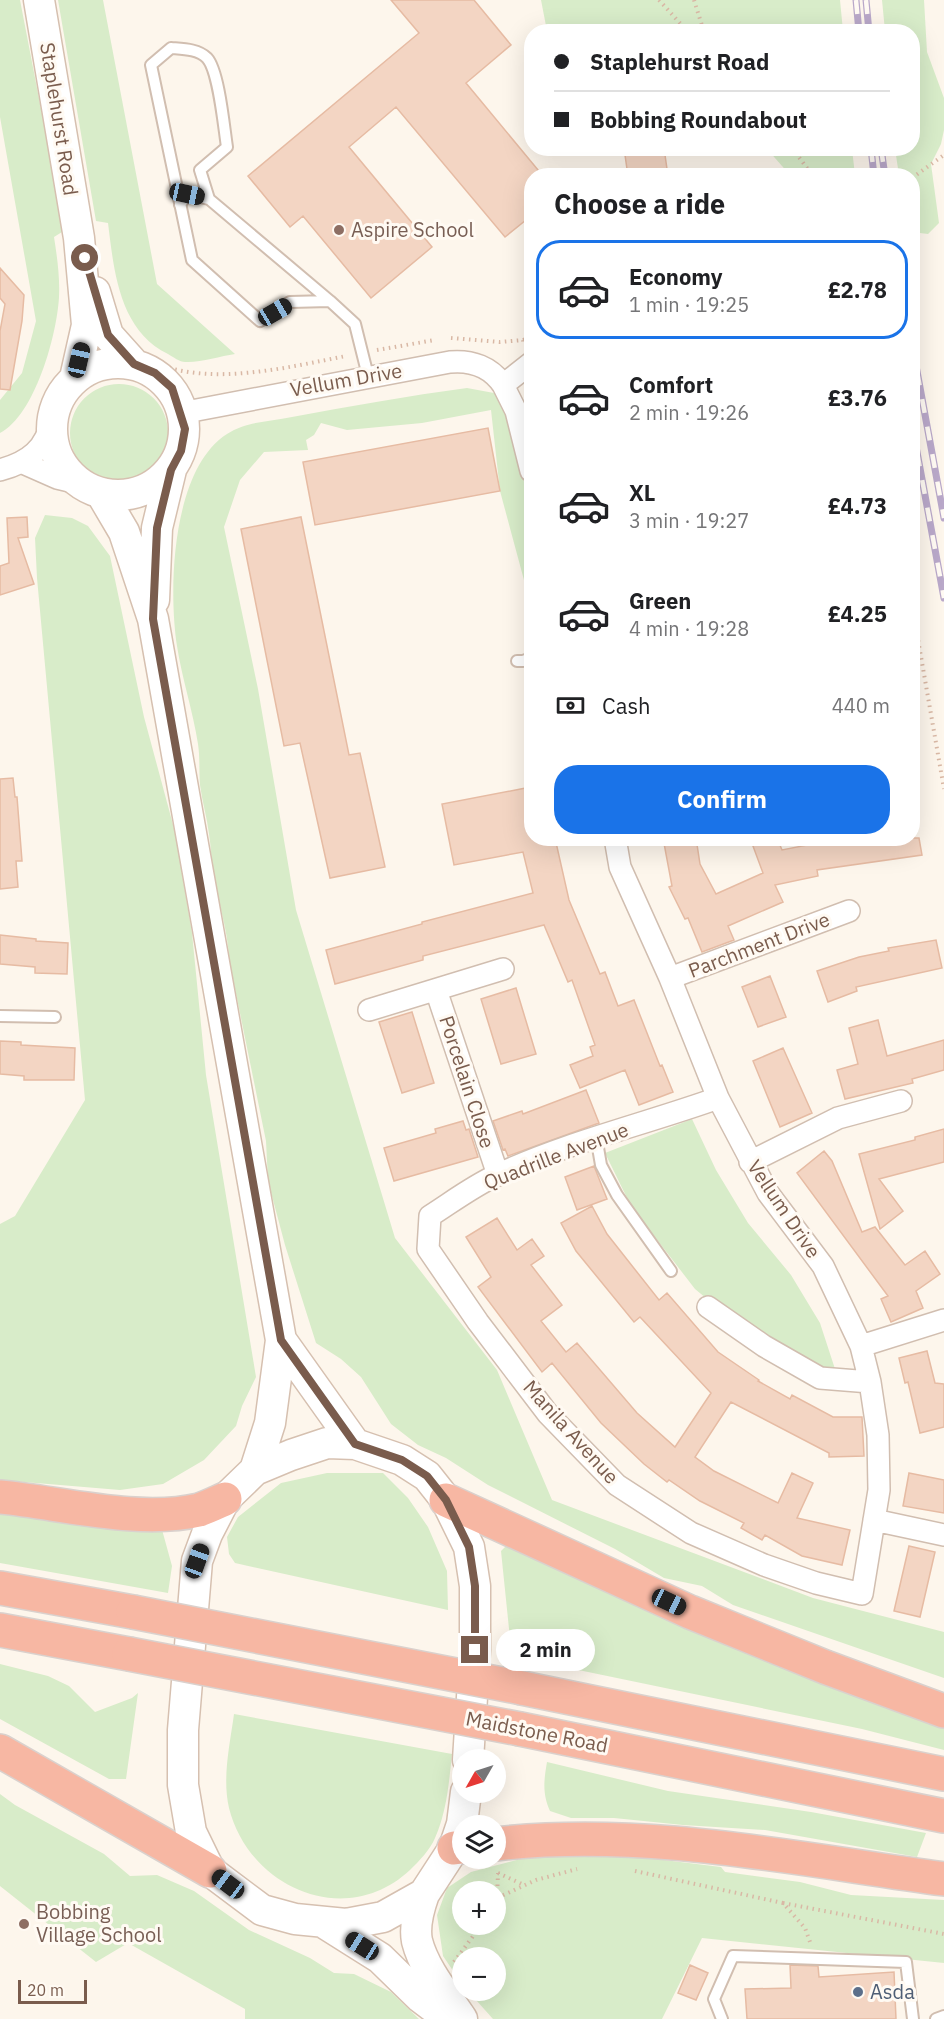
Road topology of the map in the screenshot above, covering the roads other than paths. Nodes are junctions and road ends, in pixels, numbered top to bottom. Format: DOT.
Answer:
graph roads {
  1 [pos="39,0"];
  2 [pos="209,199"];
  3 [pos="180,206"];
  4 [pos="79,238"];
  5 [pos="330,301"];
  6 [pos="143,362"];
  7 [pos="524,362"];
  8 [pos="368,376"];
  9 [pos="75,378"];
  10 [pos="503,386"];
  11 [pos="181,412"];
  12 [pos="52,419"];
  13 [pos="524,443"];
  14 [pos="23,464"];
  15 [pos="0,470"];
  16 [pos="171,470"];
  17 [pos="89,488"];
  18 [pos="153,619"];
  19 [pos="517,660"];
  20 [pos="524,661"];
  21 [pos="616,846"];
  22 [pos="849,911"];
  23 [pos="503,969"];
  24 [pos="670,978"];
  25 [pos="436,990"];
  26 [pos="369,1011"];
  27 [pos="0,1016"];
  28 [pos="55,1017"];
  29 [pos="718,1098"];
  30 [pos="900,1101"];
  31 [pos="596,1136"];
  32 [pos="750,1162"];
  33 [pos="498,1175"];
  34 [pos="428,1249"];
  35 [pos="671,1271"];
  36 [pos="708,1307"];
  37 [pos="944,1320"];
  38 [pos="281,1340"];
  39 [pos="861,1346"];
  40 [pos="870,1382"];
  41 [pos="355,1444"];
  42 [pos="255,1470"];
  43 [pos="0,1497"];
  44 [pos="225,1499"];
  45 [pos="446,1500"];
  46 [pos="874,1520"];
  47 [pos="944,1535"];
  48 [pos="0,1588"];
  49 [pos="862,1594"];
  50 [pos="0,1630"];
  51 [pos="944,1711"];
  52 [pos="469,1749"];
  53 [pos="0,1751"];
  54 [pos="944,1774"];
  55 [pos="944,1816"];
  56 [pos="452,1856"];
  57 [pos="506,1856"];
  58 [pos="210,1871"];
  59 [pos="944,1880"];
  60 [pos="424,1894"];
  61 [pos="326,1924"];
  62 [pos="944,2016"];
  63 [pos="449,2019"];
  64 [pos="462,2019"];
  65 [pos="722,2019"];
  66 [pos="913,2019"];
  67 [pos="936,2019"];
  1 -- 4 [label="main road, Staplehurst Road"];
  2 -- 3 [label="lane"];
  2 -- 3 [label="lane"];
  2 -- 5 [label="lane"];
  3 -- 5 [label="lane"];
  4 -- 6 [label="main road, Staplehurst Road"];
  4 -- 9 [label="main road, Staplehurst Road"];
  5 -- 8 [label="lane"];
  6 -- 9 [label="main road"];
  6 -- 11 [label="main road"];
  7 -- 10 [label="street"];
  8 -- 10 [label="street, Vellum Drive"];
  8 -- 11 [label="street, Vellum Drive"];
  9 -- 12 [label="main road"];
  10 -- 13 [label="street, Vellum Drive"];
  11 -- 16 [label="main road"];
  12 -- 14 [label="street"];
  12 -- 17 [label="main road"];
  14 -- 15 [label="street"];
  14 -- 17 [label="street"];
  16 -- 17 [label="main road"];
  16 -- 18 [label="main road"];
  17 -- 18 [label="main road"];
  18 -- 38 [label="main road"];
  19 -- 20 [label="lane"];
  21 -- 24 [label="street, Vellum Drive"];
  22 -- 24 [label="street, Parchment Drive"];
  23 -- 25 [label="street, Porcelain Close"];
  24 -- 29 [label="street, Vellum Drive"];
  25 -- 26 [label="street, Porcelain Close"];
  25 -- 33 [label="street, Porcelain Close"];
  27 -- 28 [label="lane"];
  29 -- 31 [label="street, Quadrille Avenue"];
  29 -- 32 [label="street, Vellum Drive"];
  30 -- 32 [label="street"];
  31 -- 33 [label="street, Quadrille Avenue"];
  31 -- 35 [label="lane"];
  32 -- 39 [label="street, Vellum Drive"];
  33 -- 34 [label="street, Quadrille Avenue"];
  34 -- 49 [label="street, Manila Avenue"];
  36 -- 40 [label="street"];
  37 -- 39 [label="street"];
  38 -- 41 [label="main road"];
  38 -- 42 [label="main road"];
  39 -- 40 [label="street, Vellum Drive"];
  40 -- 46 [label="street, Vellum Drive"];
  41 -- 42 [label="main road"];
  41 -- 45 [label="main road"];
  42 -- 44 [label="main road"];
  43 -- 44 [label="highway"];
  44 -- 58 [label="main road"];
  45 -- 51 [label="highway"];
  45 -- 52 [label="main road"];
  46 -- 47 [label="street"];
  46 -- 49 [label="street, Vellum Drive"];
  48 -- 54 [label="highway, Maidstone Road, bridge"];
  50 -- 55 [label="highway, Maidstone Road, bridge"];
  53 -- 58 [label="highway"];
  56 -- 60 [label="main road"];
  57 -- 59 [label="highway"];
  58 -- 61 [label="main road"];
  60 -- 61 [label="main road"];
  60 -- 64 [label="main road"];
  61 -- 63 [label="main road"];
  62 -- 67 [label="lane"];
  65 -- 66 [label="lane"];
}
